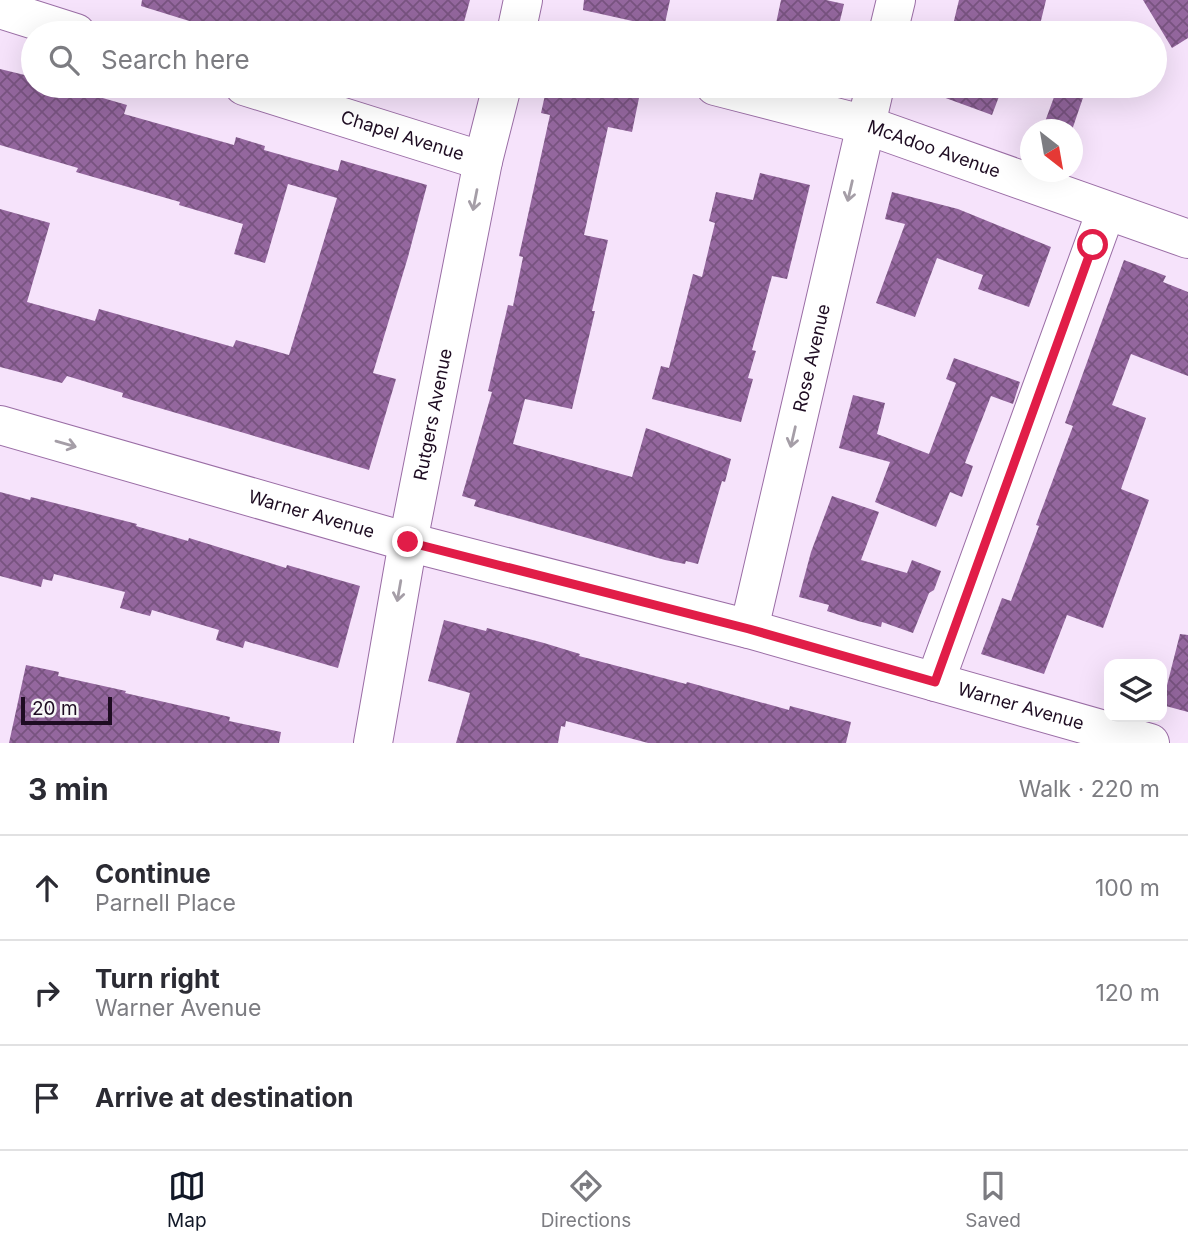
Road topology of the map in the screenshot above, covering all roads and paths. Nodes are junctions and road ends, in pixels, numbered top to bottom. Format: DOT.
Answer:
graph roads {
  1 [pos="523,0"];
  2 [pos="896,0"];
  3 [pos="0,9"];
  4 [pos="38,21"];
  5 [pos="519,21"];
  6 [pos="891,21"];
  7 [pos="282,98"];
  8 [pos="499,98"];
  9 [pos="762,98"];
  10 [pos="872,98"];
  11 [pos="866,125"];
  12 [pos="483,161"];
  13 [pos="1106,211"];
  14 [pos="1188,239"];
  15 [pos="0,425"];
  16 [pos="408,542"];
  17 [pos="749,629"];
  18 [pos="935,682"];
  19 [pos="373,743"];
  20 [pos="1150,743"];
  1 -- 5 [label="street"];
  2 -- 6 [label="street"];
  3 -- 4 [label="street"];
  7 -- 12 [label="street, Chapel Avenue"];
  8 -- 12 [label="street, Rutgers Avenue"];
  9 -- 11 [label="street, McAdoo Avenue"];
  10 -- 11 [label="street, Rose Avenue"];
  11 -- 13 [label="street, McAdoo Avenue"];
  11 -- 17 [label="street, Rose Avenue, one-way"];
  12 -- 16 [label="street, Rutgers Avenue, one-way"];
  13 -- 14 [label="street, McAdoo Avenue"];
  13 -- 18 [label="street"];
  15 -- 16 [label="street, Warner Avenue, one-way"];
  16 -- 17 [label="street, Warner Avenue"];
  16 -- 19 [label="street, Rutgers Avenue, one-way"];
  17 -- 18 [label="street, Warner Avenue"];
  18 -- 20 [label="street, Warner Avenue"];
}
